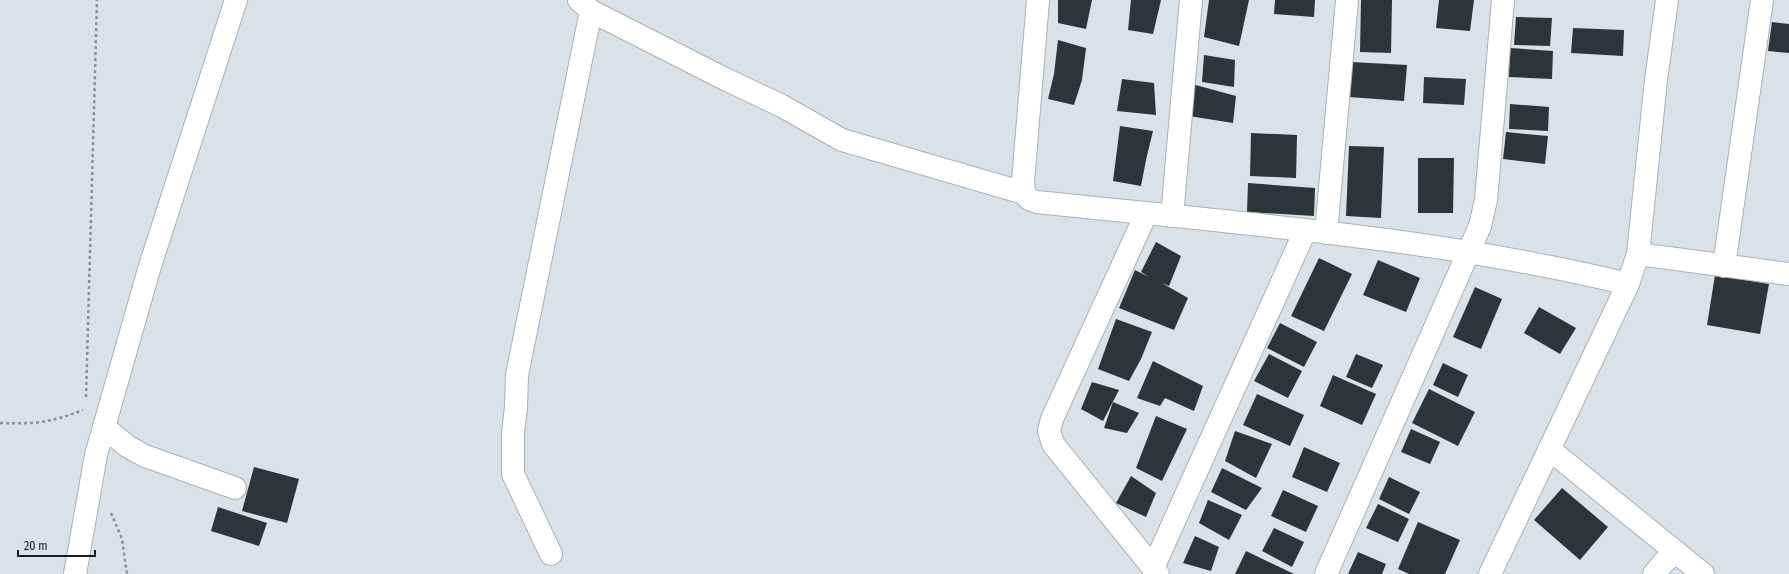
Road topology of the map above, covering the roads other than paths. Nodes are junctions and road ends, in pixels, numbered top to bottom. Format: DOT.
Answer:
graph roads {
  1 [pos="236,0"];
  2 [pos="1038,0"];
  3 [pos="1191,0"];
  4 [pos="1347,0"];
  5 [pos="1503,0"];
  6 [pos="1667,0"];
  7 [pos="1762,0"];
  8 [pos="586,5"];
  9 [pos="1024,193"];
  10 [pos="1146,214"];
  11 [pos="1172,216"];
  12 [pos="1305,231"];
  13 [pos="1326,233"];
  14 [pos="1470,252"];
  15 [pos="1638,254"];
  16 [pos="1724,266"];
  17 [pos="1789,274"];
  18 [pos="1628,284"];
  19 [pos="104,427"];
  20 [pos="1549,449"];
  21 [pos="235,488"];
  22 [pos="1676,552"];
  23 [pos="551,554"];
  24 [pos="1156,571"];
  25 [pos="75,574"];
  26 [pos="1326,574"];
  27 [pos="1490,574"];
  28 [pos="1654,574"];
  29 [pos="1703,574"];
  1 -- 19 [label="street"];
  2 -- 9 [label="street"];
  3 -- 11 [label="street"];
  4 -- 13 [label="street"];
  5 -- 14 [label="street"];
  6 -- 15 [label="street"];
  7 -- 16 [label="street"];
  8 -- 9 [label="street"];
  8 -- 23 [label="street"];
  9 -- 10 [label="street"];
  10 -- 11 [label="street"];
  10 -- 24 [label="street"];
  11 -- 12 [label="street"];
  12 -- 13 [label="street"];
  12 -- 24 [label="street"];
  13 -- 14 [label="street"];
  14 -- 18 [label="street"];
  14 -- 26 [label="street"];
  15 -- 16 [label="street"];
  15 -- 18 [label="street"];
  16 -- 17 [label="street"];
  18 -- 20 [label="street"];
  19 -- 21 [label="street"];
  19 -- 25 [label="street"];
  20 -- 22 [label="street"];
  20 -- 27 [label="street"];
  22 -- 28 [label="street"];
  22 -- 29 [label="street"];
}
